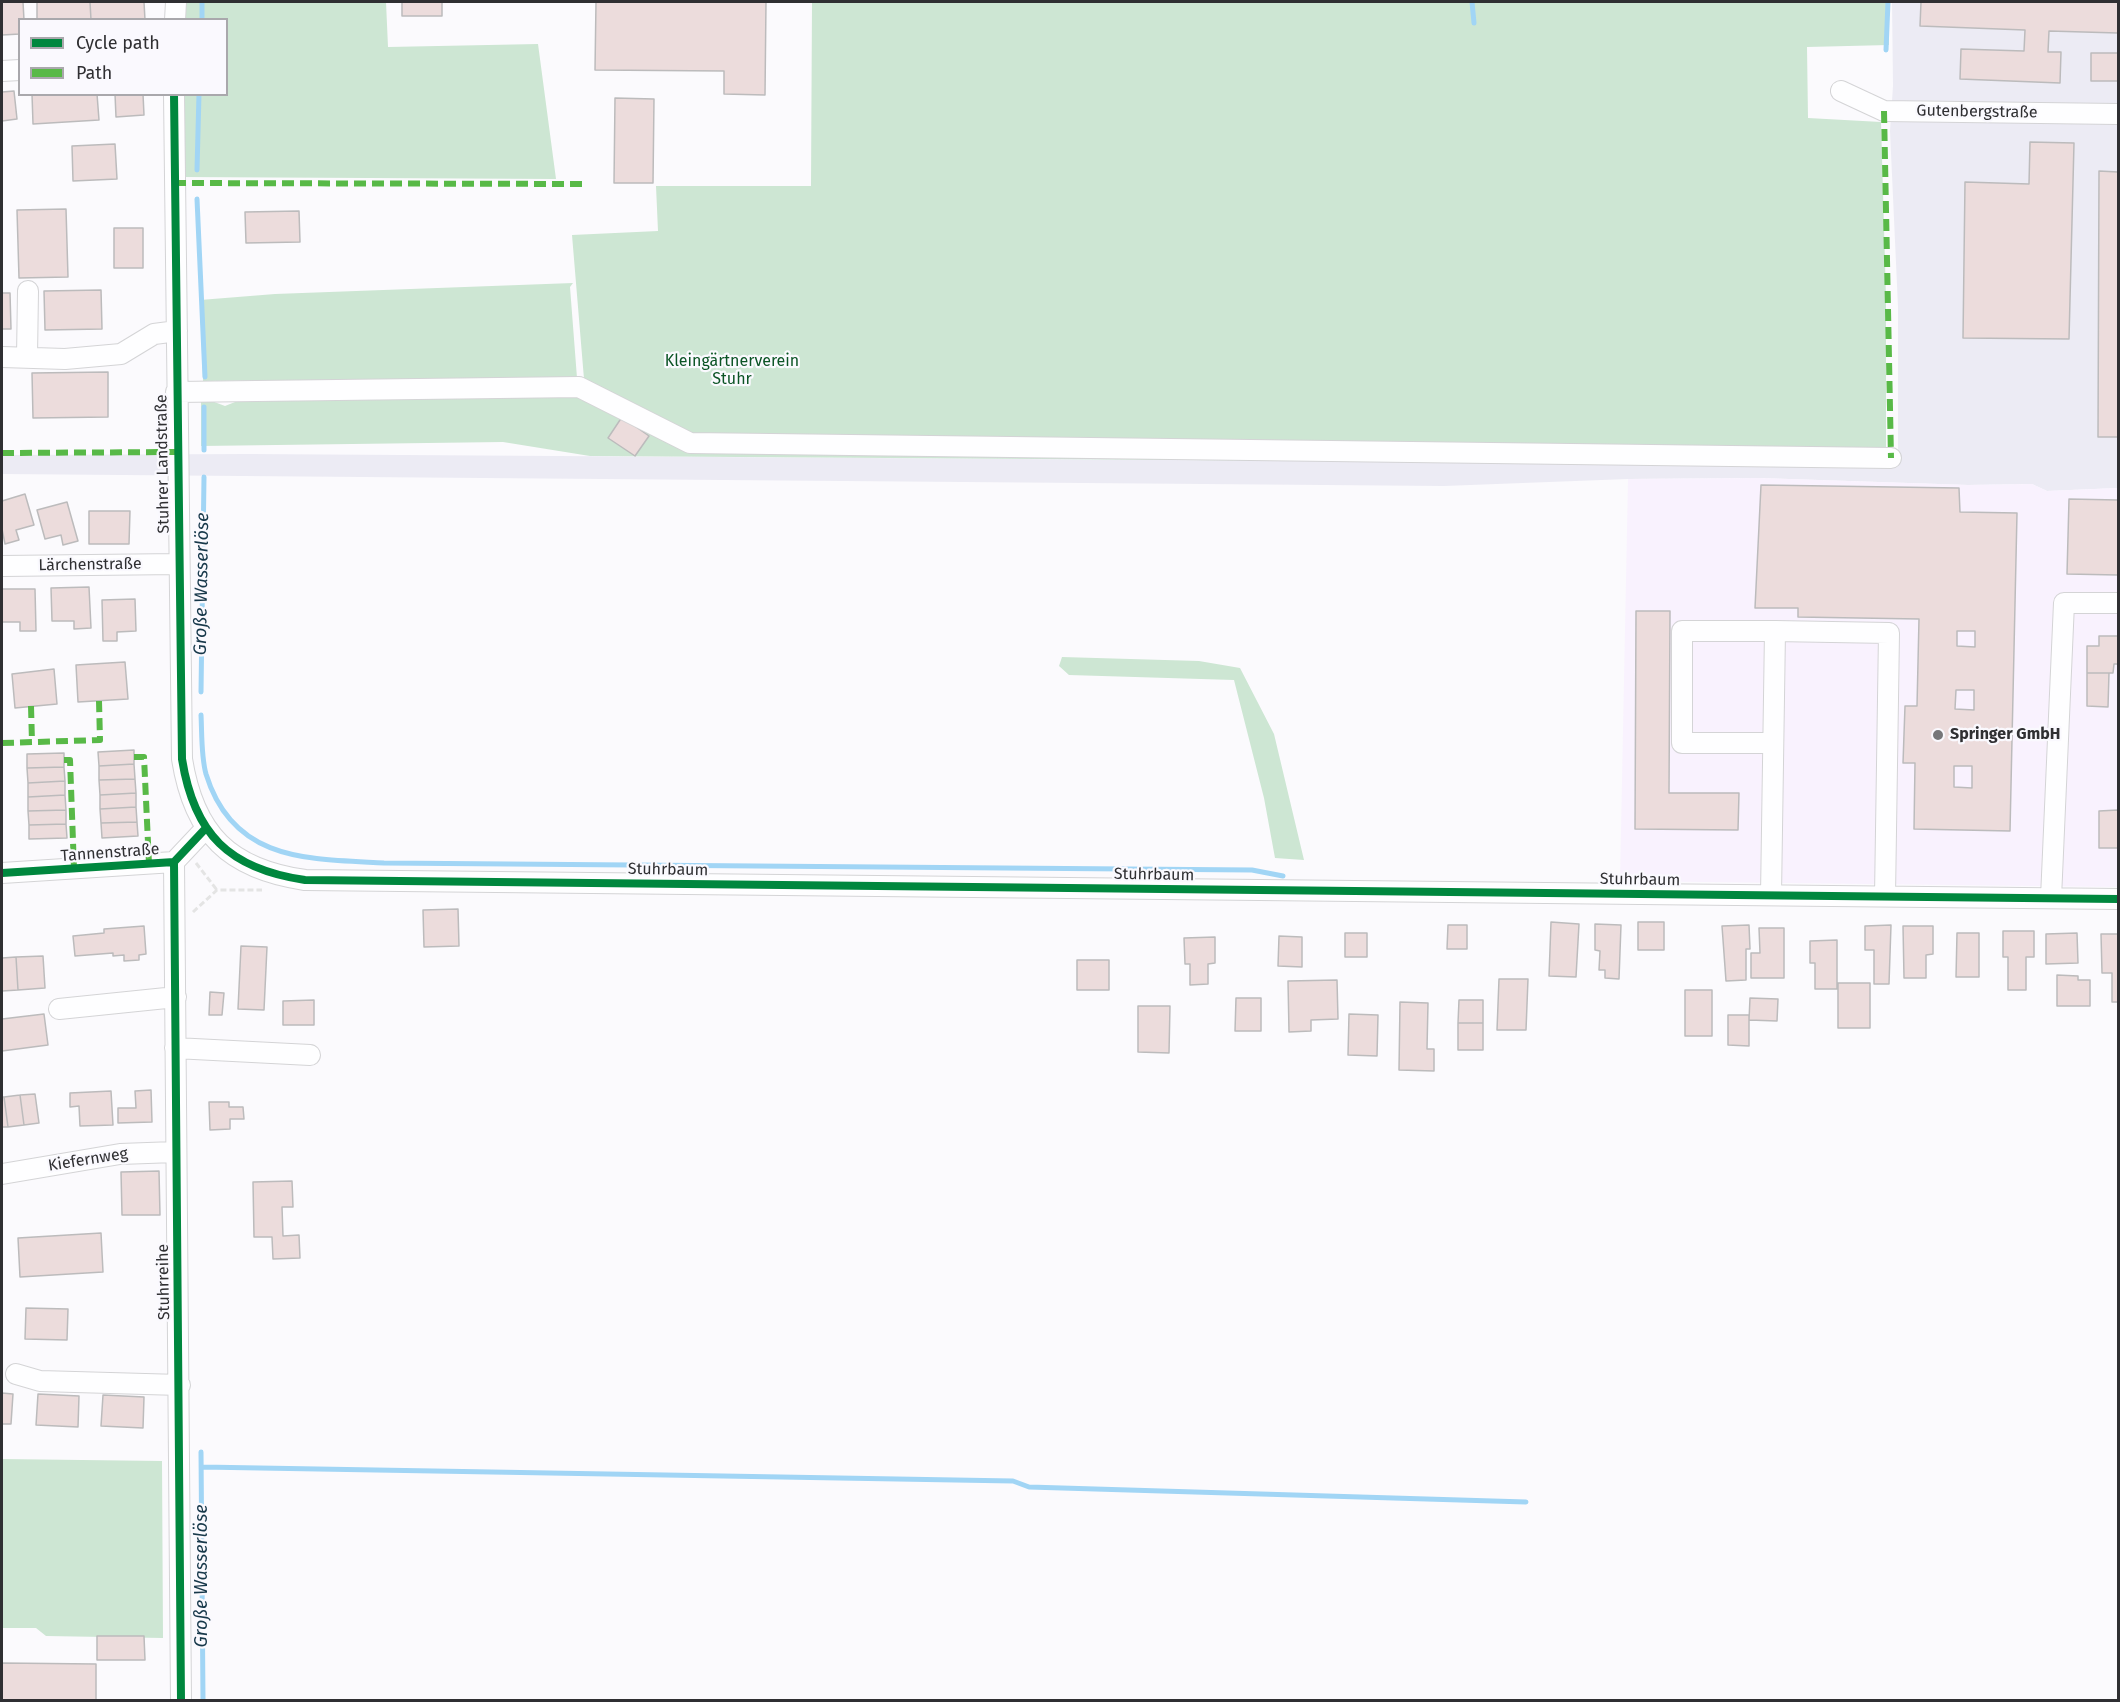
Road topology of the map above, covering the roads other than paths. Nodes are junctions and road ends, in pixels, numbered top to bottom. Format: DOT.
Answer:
graph roads {
  1 [pos="176,2"];
  2 [pos="175,18"];
  3 [pos="18,70"];
  4 [pos="2,71"];
  5 [pos="1841,91"];
  6 [pos="174,96"];
  7 [pos="2118,114"];
  8 [pos="28,291"];
  9 [pos="177,331"];
  10 [pos="2,357"];
  11 [pos="27,357"];
  12 [pos="176,392"];
  13 [pos="1892,458"];
  14 [pos="178,564"];
  15 [pos="2,566"];
  16 [pos="2118,603"];
  17 [pos="1775,631"];
  18 [pos="1773,743"];
  19 [pos="206,828"];
  20 [pos="180,855"];
  21 [pos="2,873"];
  22 [pos="1771,895"];
  23 [pos="1885,896"];
  24 [pos="2051,898"];
  25 [pos="2118,898"];
  26 [pos="176,997"];
  27 [pos="59,1009"];
  28 [pos="175,1048"];
  29 [pos="310,1055"];
  30 [pos="175,1152"];
  31 [pos="2,1174"];
  32 [pos="16,1374"];
  33 [pos="180,1385"];
  34 [pos="181,1701"];
  1 -- 2 [label="street"];
  3 -- 4 [label="street"];
  5 -- 7 [label="street, Gutenbergstraße"];
  6 -- 9 [label="street, Stuhrer Landstraße"];
  8 -- 11 [label="street"];
  9 -- 11 [label="street"];
  9 -- 12 [label="street, Stuhrer Landstraße"];
  10 -- 11 [label="street"];
  12 -- 13 [label="street"];
  12 -- 14 [label="street, Stuhrer Landstraße"];
  14 -- 15 [label="street, Lärchenstraße"];
  14 -- 19 [label="street, Stuhrer Landstraße"];
  16 -- 24 [label="street"];
  17 -- 18 [label="street"];
  17 -- 18 [label="street"];
  17 -- 23 [label="street"];
  18 -- 22 [label="street"];
  19 -- 20 [label="street"];
  19 -- 22 [label="street, Stuhrbaum"];
  20 -- 21 [label="street, Tannenstraße"];
  20 -- 26 [label="street, Stuhrreihe"];
  22 -- 23 [label="street, Stuhrbaum"];
  23 -- 24 [label="street, Stuhrbaum"];
  24 -- 25 [label="street, Stuhrbaum"];
  26 -- 27 [label="street"];
  26 -- 28 [label="street, Stuhrreihe"];
  28 -- 29 [label="street"];
  28 -- 30 [label="street, Stuhrreihe"];
  30 -- 31 [label="street, Kiefernweg"];
  30 -- 33 [label="street, Stuhrreihe"];
  32 -- 33 [label="street"];
  33 -- 34 [label="street, Stuhrreihe"];
}
